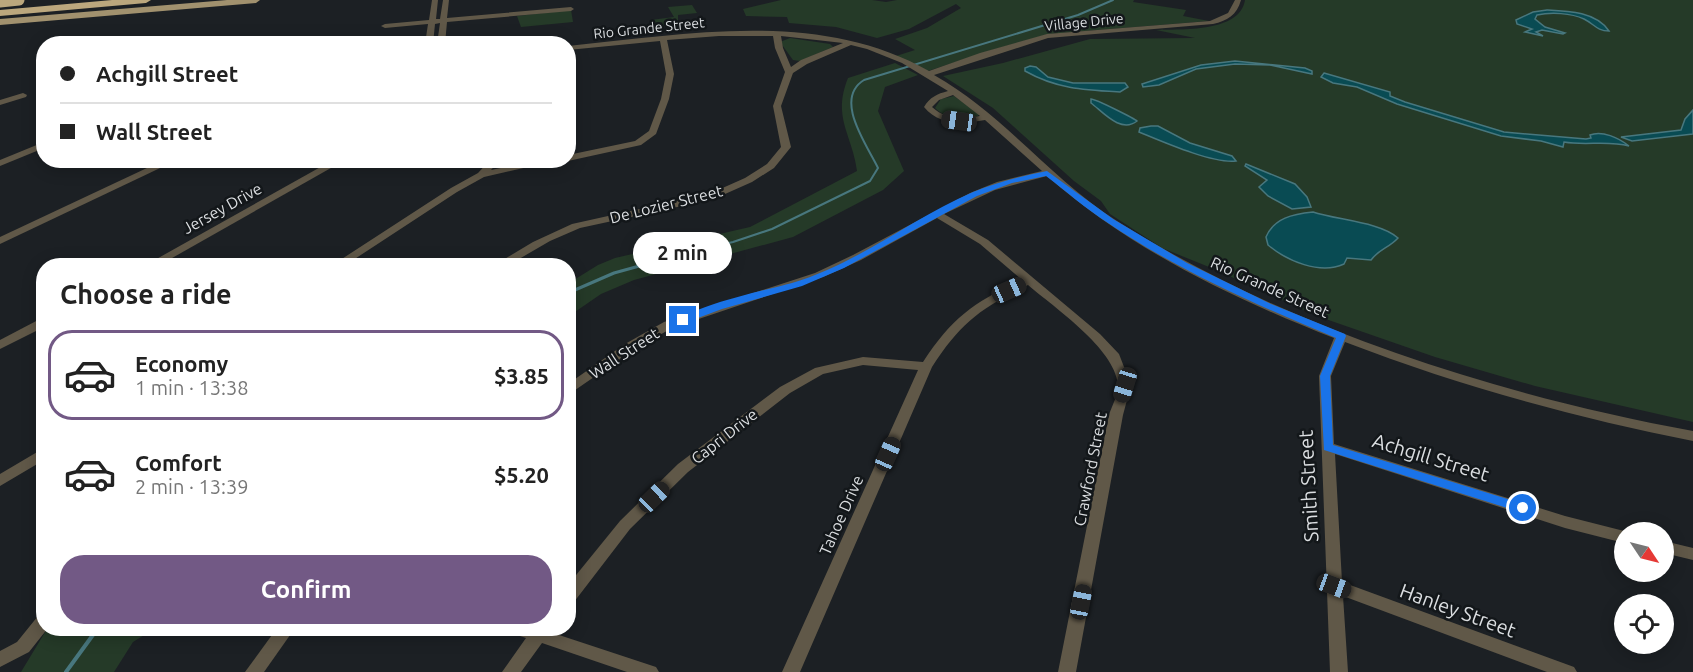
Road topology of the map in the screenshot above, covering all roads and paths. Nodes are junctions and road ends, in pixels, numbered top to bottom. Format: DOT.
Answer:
graph roads {
  1 [pos="56,0"];
  2 [pos="104,0"];
  3 [pos="146,0"];
  4 [pos="256,0"];
  5 [pos="435,0"];
  6 [pos="446,0"];
  7 [pos="1238,0"];
  8 [pos="5,4"];
  9 [pos="571,9"];
  10 [pos="442,21"];
  11 [pos="0,22"];
  12 [pos="432,22"];
  13 [pos="386,26"];
  14 [pos="777,35"];
  15 [pos="430,36"];
  16 [pos="441,36"];
  17 [pos="663,40"];
  18 [pos="848,44"];
  19 [pos="576,49"];
  20 [pos="789,72"];
  21 [pos="926,75"];
  22 [pos="954,92"];
  23 [pos="23,95"];
  24 [pos="0,103"];
  25 [pos="988,117"];
  26 [pos="36,148"];
  27 [pos="576,156"];
  28 [pos="0,163"];
  29 [pos="155,168"];
  30 [pos="327,168"];
  31 [pos="488,168"];
  32 [pos="516,168"];
  33 [pos="1047,173"];
  34 [pos="481,175"];
  35 [pos="938,214"];
  36 [pos="0,242"];
  37 [pos="163,258"];
  38 [pos="348,258"];
  39 [pos="512,258"];
  40 [pos="1029,281"];
  41 [pos="36,326"];
  42 [pos="1341,336"];
  43 [pos="0,345"];
  44 [pos="926,367"];
  45 [pos="576,386"];
  46 [pos="1693,436"];
  47 [pos="1328,447"];
  48 [pos="36,457"];
  49 [pos="3,476"];
  50 [pos="1614,534"];
  51 [pos="1674,549"];
  52 [pos="1693,554"];
  53 [pos="1334,586"];
  54 [pos="576,587"];
  55 [pos="36,631"];
  56 [pos="281,636"];
  57 [pos="538,636"];
  58 [pos="552,636"];
  59 [pos="0,659"];
  60 [pos="254,672"];
  61 [pos="511,672"];
  62 [pos="650,672"];
  63 [pos="791,672"];
  64 [pos="1067,672"];
  65 [pos="1339,672"];
  66 [pos="1568,672"];
  1 -- 8 [label="highway"];
  2 -- 8 [label="highway"];
  3 -- 8 [label="highway"];
  4 -- 11 [label="main road"];
  5 -- 12 [label="street"];
  6 -- 10 [label="street"];
  7 -- 21 [label="street, Village Drive"];
  9 -- 10 [label="street"];
  10 -- 12 [label="street"];
  10 -- 16 [label="street"];
  12 -- 13 [label="street"];
  12 -- 15 [label="street"];
  14 -- 17 [label="street, Rio Grande Street"];
  14 -- 18 [label="street, Rio Grande Street"];
  14 -- 20 [label="street"];
  17 -- 19 [label="street, Rio Grande Street"];
  17 -- 27 [label="street"];
  18 -- 20 [label="street"];
  18 -- 21 [label="street, Rio Grande Street"];
  20 -- 39 [label="street, De Lozier Street"];
  21 -- 22 [label="street, Rio Grande Street"];
  22 -- 25 [label="street, Rio Grande Street"];
  22 -- 25 [label="street"];
  23 -- 24 [label="street"];
  25 -- 33 [label="street, Rio Grande Street"];
  26 -- 28 [label="street"];
  29 -- 36 [label="street"];
  30 -- 37 [label="street, Jersey Drive"];
  31 -- 34 [label="street"];
  32 -- 34 [label="street"];
  33 -- 35 [label="street, Wall Street"];
  33 -- 42 [label="street, Rio Grande Street"];
  34 -- 38 [label="street"];
  35 -- 40 [label="street, Crawford Street"];
  35 -- 45 [label="street, Wall Street"];
  40 -- 44 [label="street, Tahoe Drive"];
  40 -- 64 [label="street, Crawford Street"];
  41 -- 43 [label="street"];
  42 -- 46 [label="street, Rio Grande Street"];
  42 -- 47 [label="street, Smith Street"];
  44 -- 54 [label="street, Capri Drive"];
  44 -- 63 [label="street, Tahoe Drive"];
  47 -- 50 [label="street, Achgill Street"];
  47 -- 53 [label="street, Smith Street"];
  48 -- 49 [label="street"];
  51 -- 52 [label="street"];
  53 -- 65 [label="street, Smith Street"];
  53 -- 66 [label="street, Hanley Street"];
  55 -- 59 [label="street"];
  56 -- 60 [label="street"];
  57 -- 61 [label="street"];
  58 -- 62 [label="street"];
}
